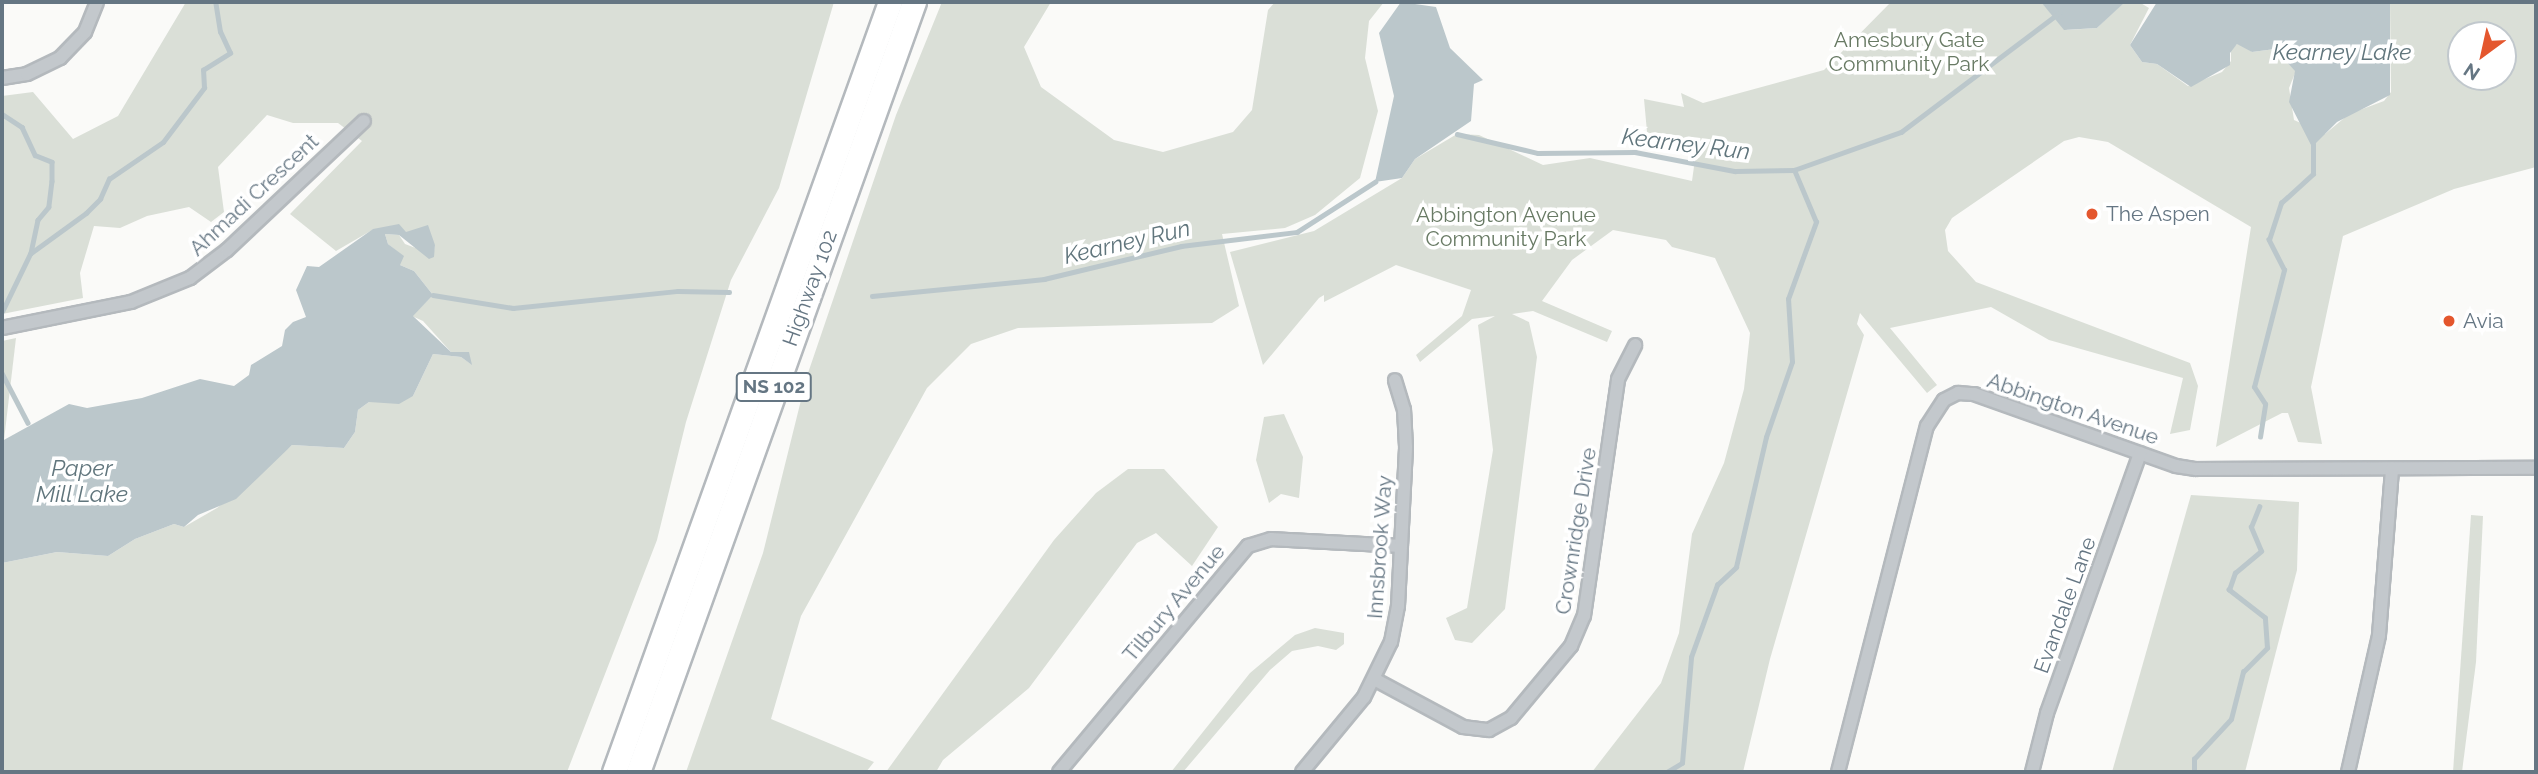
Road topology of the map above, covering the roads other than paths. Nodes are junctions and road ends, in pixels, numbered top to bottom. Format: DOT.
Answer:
graph roads {
  1 [pos="97,2"];
  2 [pos="890,2"];
  3 [pos="914,2"];
  4 [pos="2,78"];
  5 [pos="364,121"];
  6 [pos="2,328"];
  7 [pos="1635,345"];
  8 [pos="1395,380"];
  9 [pos="2140,453"];
  10 [pos="2536,468"];
  11 [pos="2392,469"];
  12 [pos="1401,546"];
  13 [pos="1374,679"];
  14 [pos="614,772"];
  15 [pos="638,772"];
  16 [pos="1059,772"];
  17 [pos="1302,772"];
  18 [pos="1838,772"];
  19 [pos="2032,772"];
  20 [pos="2348,772"];
  1 -- 4 [label="street"];
  2 -- 14 [label="highway, Highway 102 / NS 102"];
  3 -- 15 [label="highway, Highway 102 / NS 102"];
  5 -- 6 [label="street, Ahmadi Crescent"];
  7 -- 13 [label="street, Crownridge Drive"];
  8 -- 12 [label="street, Innsbrook Way"];
  9 -- 11 [label="street, Abbington Avenue"];
  9 -- 18 [label="street, Abbington Avenue"];
  9 -- 19 [label="street, Evandale Lane"];
  10 -- 11 [label="street, Abbington Avenue"];
  11 -- 20 [label="street"];
  12 -- 13 [label="street, Innsbrook Way"];
  12 -- 16 [label="street, Tilbury Avenue"];
  13 -- 17 [label="street, Innsbrook Way"];
}
